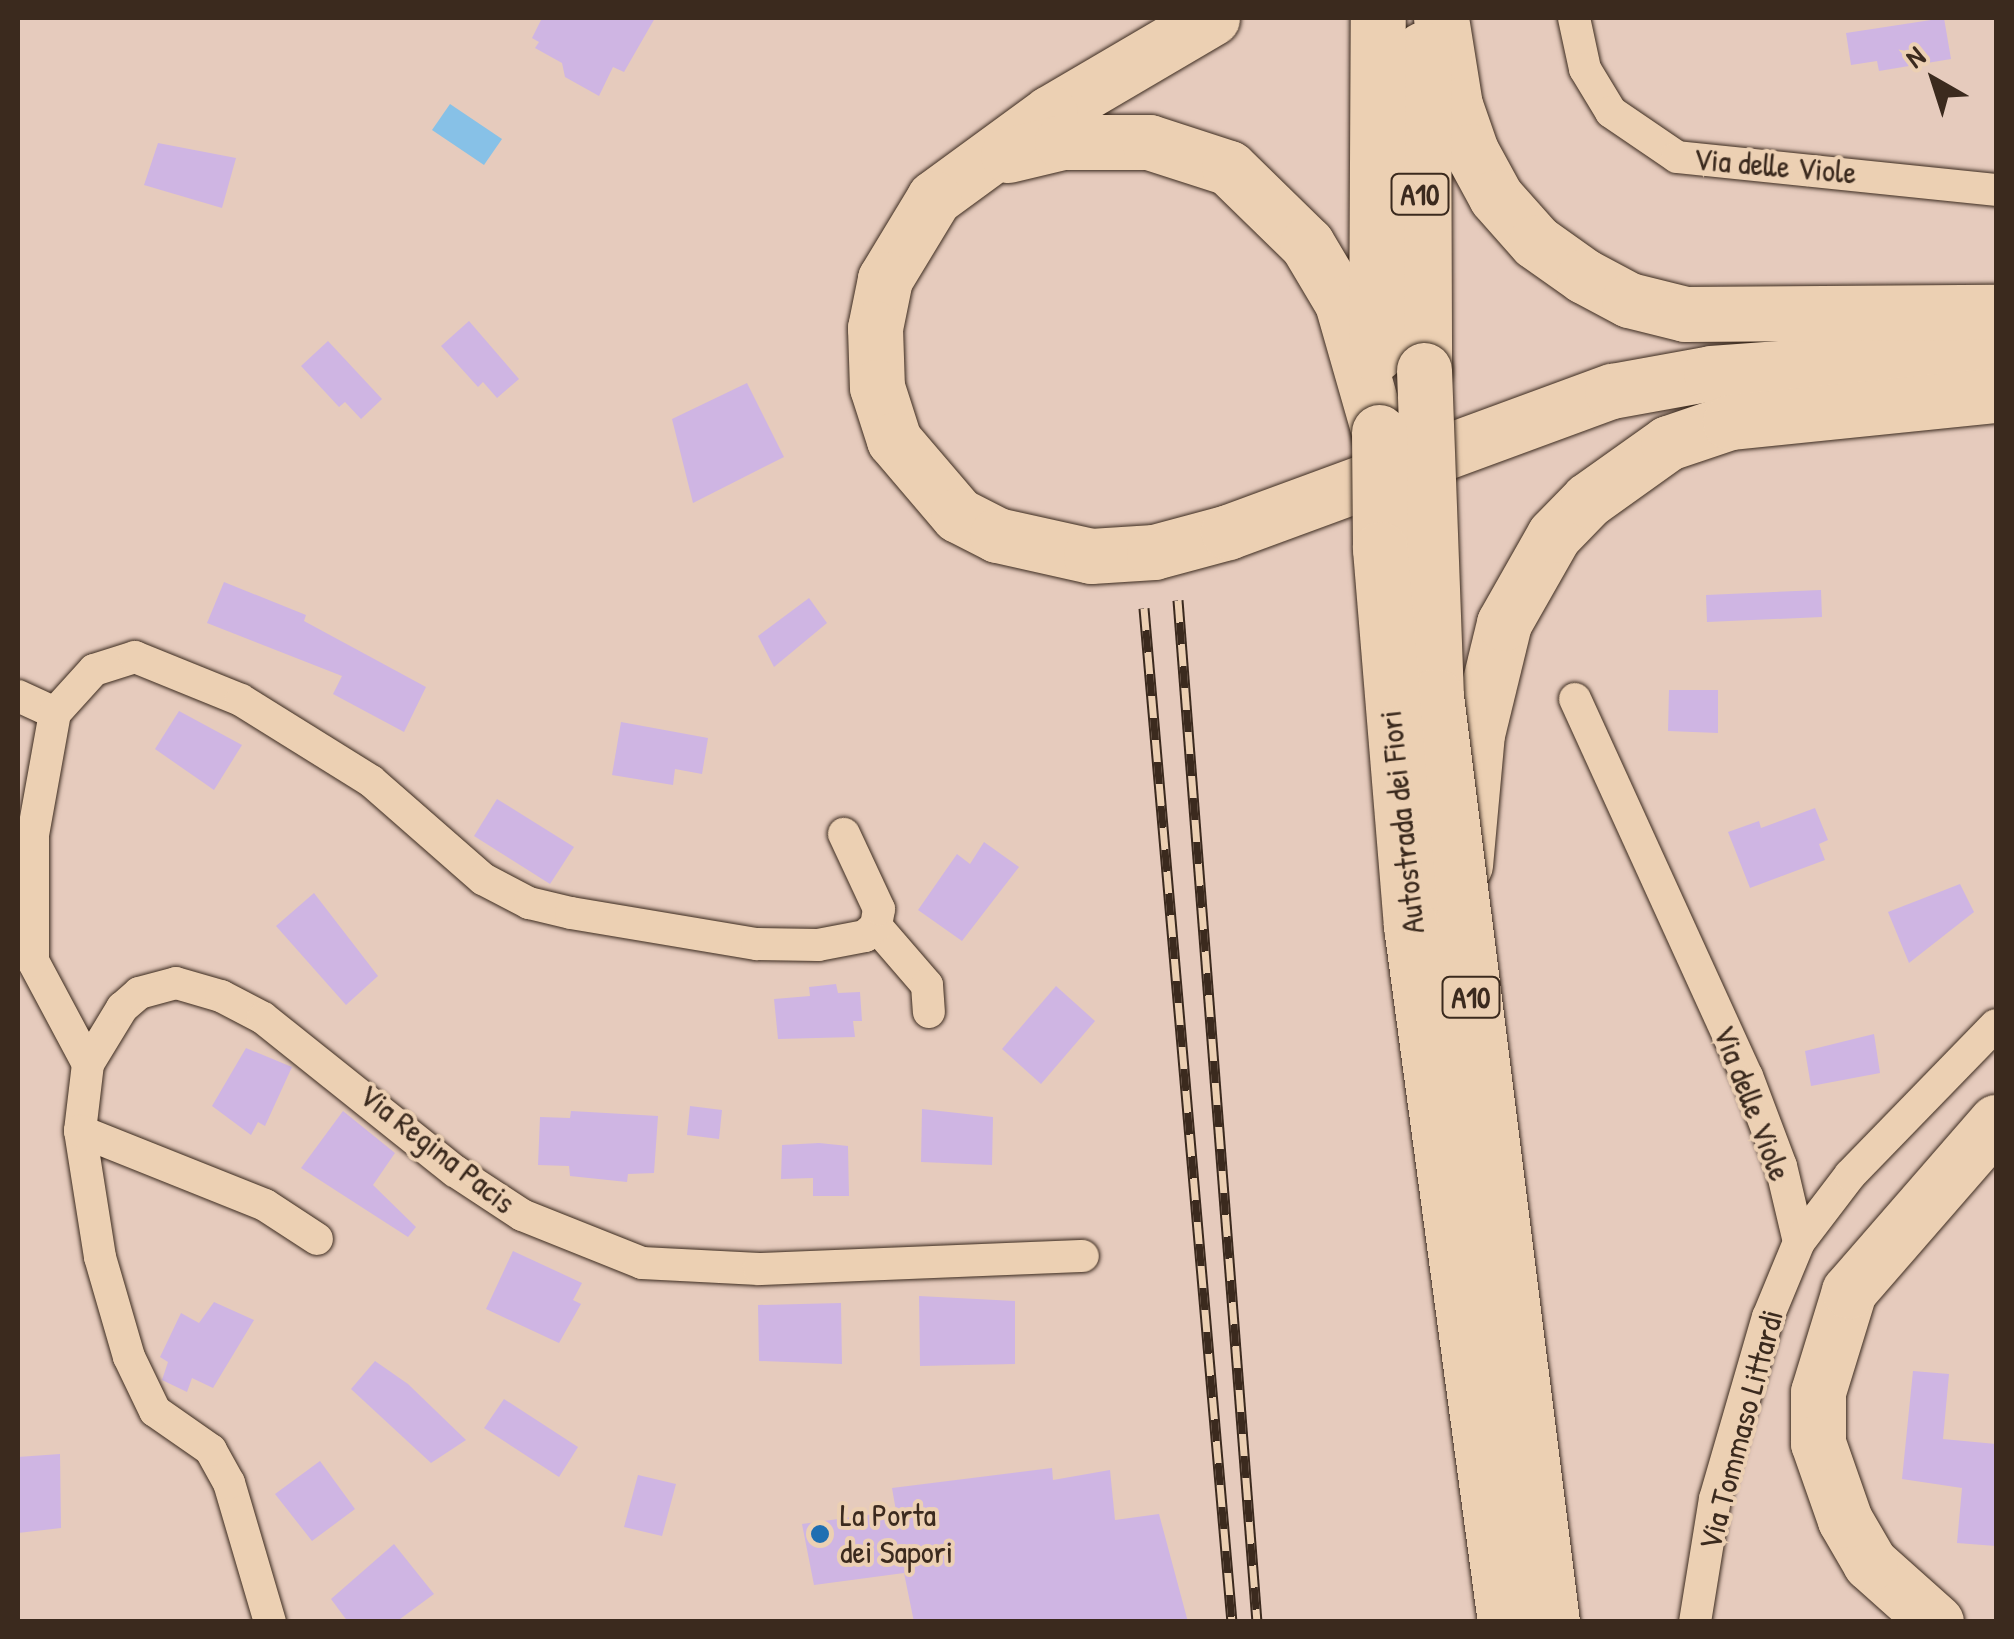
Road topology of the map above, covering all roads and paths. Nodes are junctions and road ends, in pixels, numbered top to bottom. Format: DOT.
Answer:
graph roads {
  1 [pos="1212,18"];
  2 [pos="1378,18"];
  3 [pos="1424,18"];
  4 [pos="1441,18"];
  5 [pos="1574,18"];
  6 [pos="980,162"];
  7 [pos="1996,190"];
  8 [pos="1996,312"];
  9 [pos="1996,352"];
  10 [pos="1996,395"];
  11 [pos="1379,432"];
  12 [pos="18,696"];
  13 [pos="1575,699"];
  14 [pos="55,713"];
  15 [pos="844,834"];
  16 [pos="1459,903"];
  17 [pos="876,926"];
  18 [pos="929,1012"];
  19 [pos="1996,1025"];
  20 [pos="88,1064"];
  21 [pos="1996,1122"];
  22 [pos="80,1131"];
  23 [pos="316,1239"];
  24 [pos="1799,1242"];
  25 [pos="1083,1256"];
  26 [pos="270,1622"];
  27 [pos="1505,1622"];
  28 [pos="1552,1622"];
  29 [pos="1695,1622"];
  30 [pos="1936,1622"];
  1 -- 6 [label="highway"];
  2 -- 11 [label="highway, Autostrada dei Fiori / A10"];
  3 -- 16 [label="highway, Autostrada dei Fiori / A10, bridge"];
  4 -- 8 [label="highway"];
  5 -- 7 [label="street, Via delle Viole"];
  6 -- 9 [label="highway"];
  6 -- 11 [label="highway"];
  10 -- 16 [label="highway, bridge"];
  11 -- 27 [label="highway, Autostrada dei Fiori / A10, bridge"];
  12 -- 14 [label="street"];
  13 -- 24 [label="street, Via delle Viole"];
  14 -- 17 [label="street"];
  14 -- 20 [label="street"];
  15 -- 17 [label="street"];
  16 -- 28 [label="highway, Autostrada dei Fiori / A10, bridge"];
  17 -- 18 [label="street"];
  19 -- 24 [label="street, Via delle Viole"];
  20 -- 22 [label="street, Via Regina Pacis"];
  20 -- 25 [label="street, Via Regina Pacis"];
  21 -- 30 [label="highway"];
  22 -- 23 [label="street"];
  22 -- 26 [label="street, Via Regina Pacis"];
  24 -- 29 [label="street, Via Tommaso Littardi"];
}
